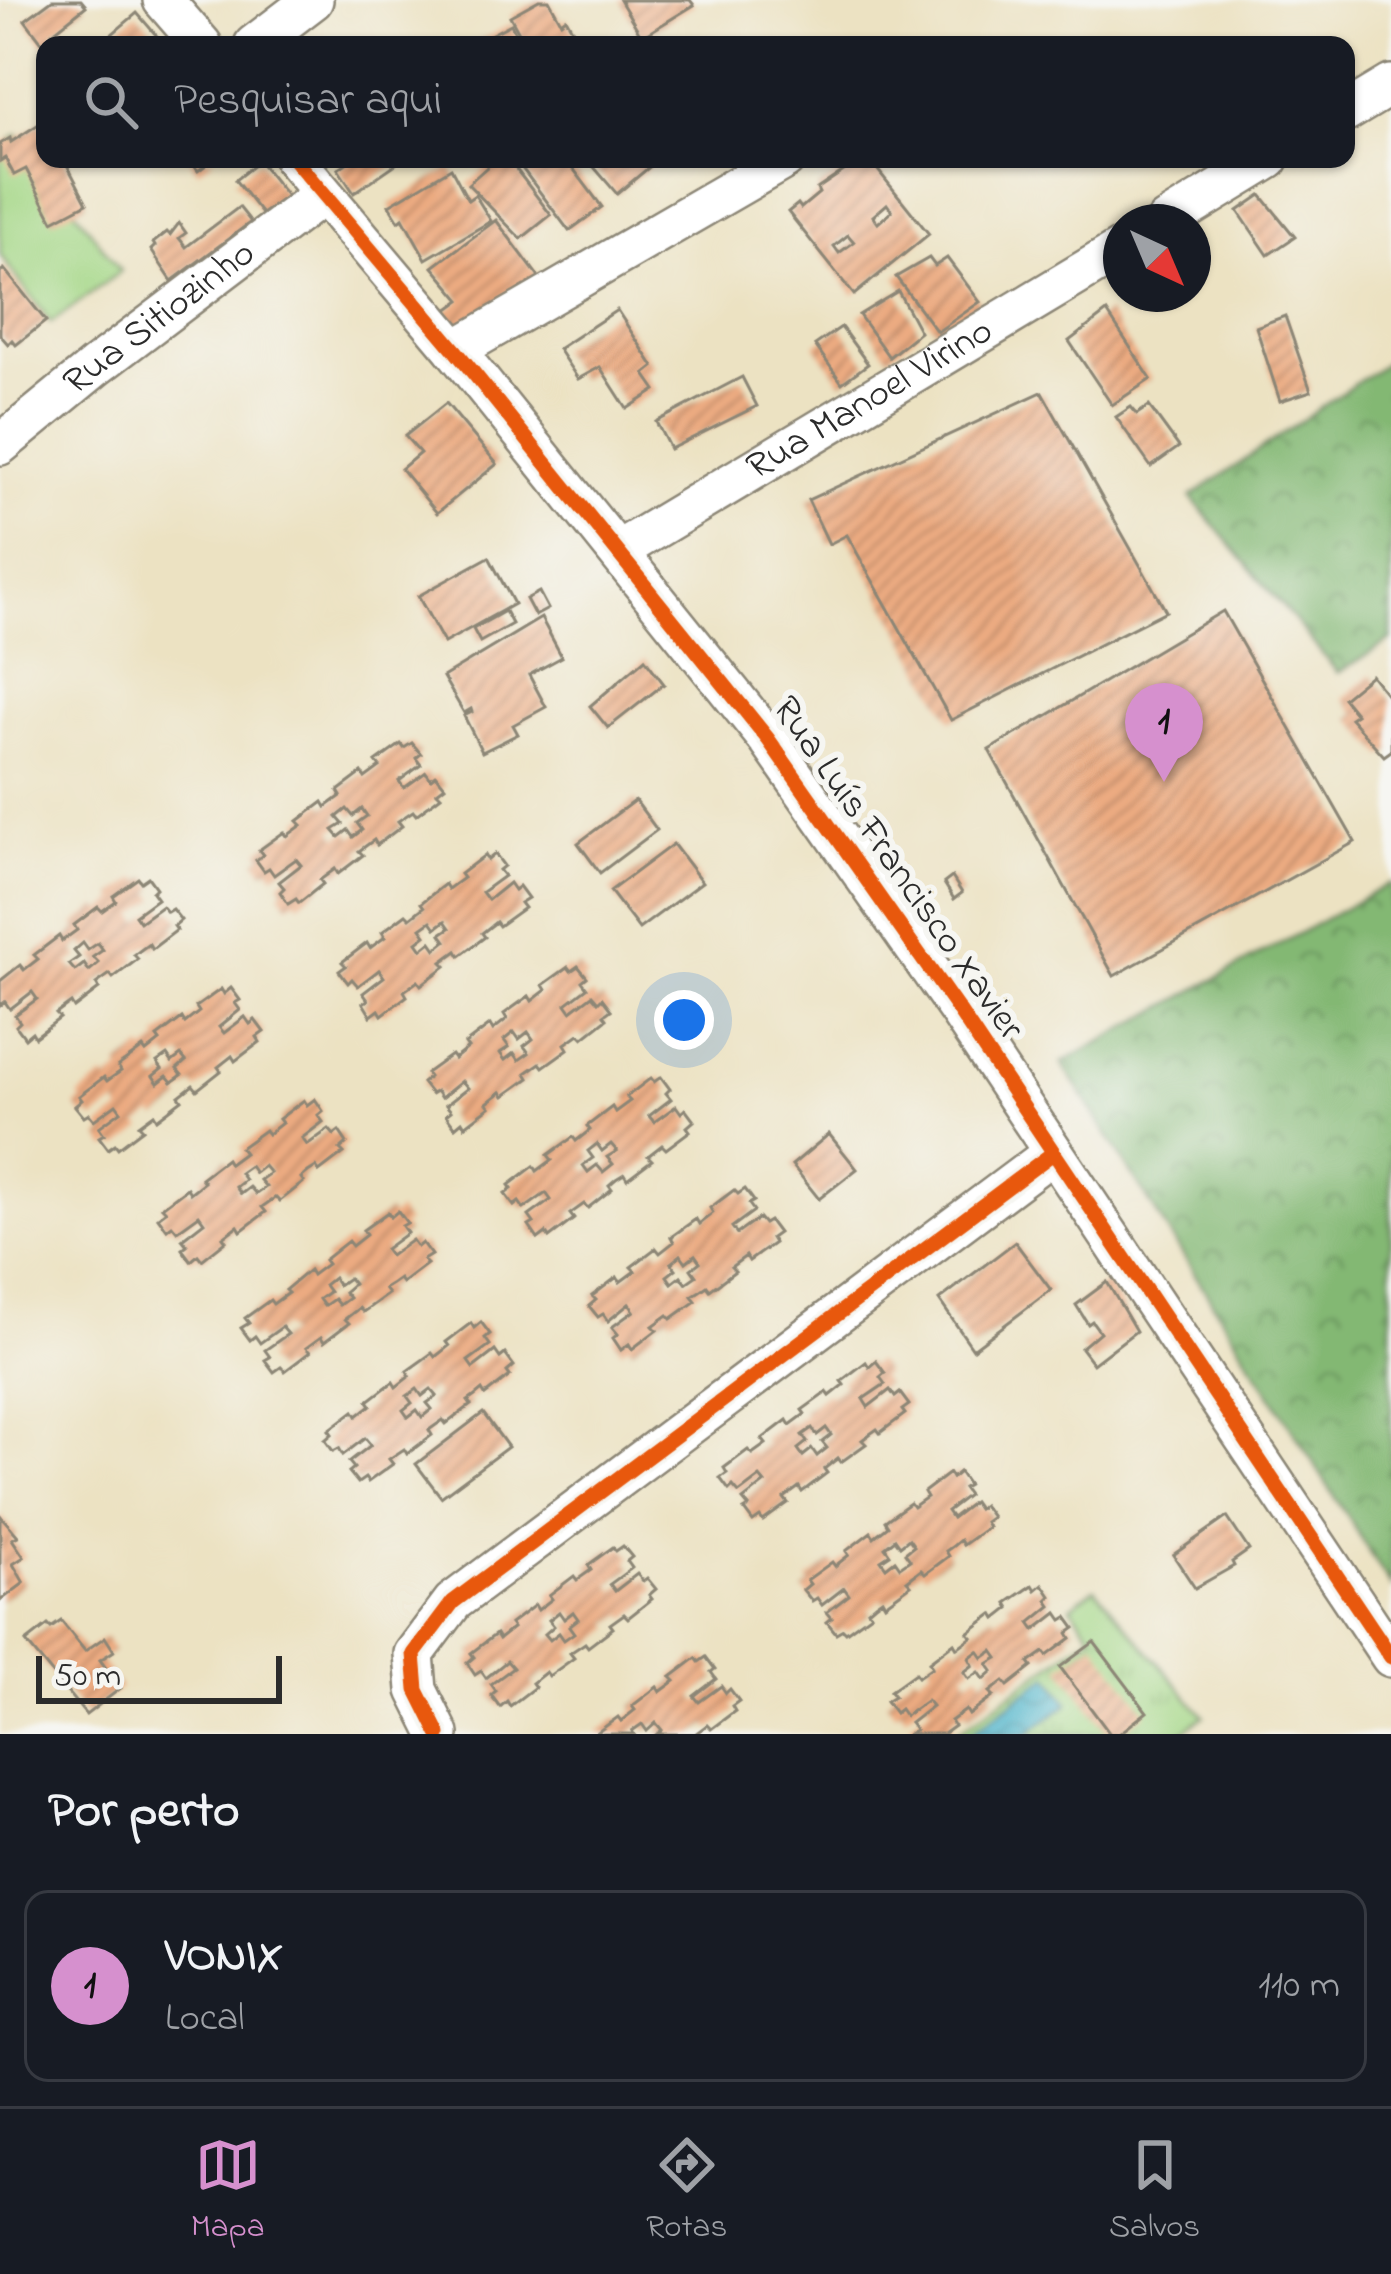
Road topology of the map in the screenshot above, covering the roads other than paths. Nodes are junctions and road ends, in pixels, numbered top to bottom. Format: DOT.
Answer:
graph roads {
  1 [pos="163,0"];
  2 [pos="313,0"];
  3 [pos="194,36"];
  4 [pos="266,36"];
  5 [pos="1391,85"];
  6 [pos="1355,107"];
  7 [pos="301,168"];
  8 [pos="769,168"];
  9 [pos="1254,168"];
  10 [pos="322,195"];
  11 [pos="1195,204"];
  12 [pos="1103,260"];
  13 [pos="455,350"];
  14 [pos="0,445"];
  15 [pos="618,551"];
  16 [pos="1053,1153"];
  17 [pos="1391,1657"];
  18 [pos="439,1734"];
  1 -- 3 [label="street"];
  2 -- 4 [label="street"];
  5 -- 6 [label="street"];
  7 -- 10 [label="street, Rua Luís Francisco Xavier"];
  8 -- 13 [label="street"];
  9 -- 11 [label="street"];
  10 -- 13 [label="street, Rua Luís Francisco Xavier"];
  10 -- 14 [label="street, Rua Sitiozinho"];
  12 -- 15 [label="street, Rua Manoel Virino"];
  13 -- 15 [label="street, Rua Luís Francisco Xavier"];
  15 -- 16 [label="street, Rua Luís Francisco Xavier"];
  16 -- 17 [label="street, Rua Luís Francisco Xavier"];
  16 -- 18 [label="street"];
}
